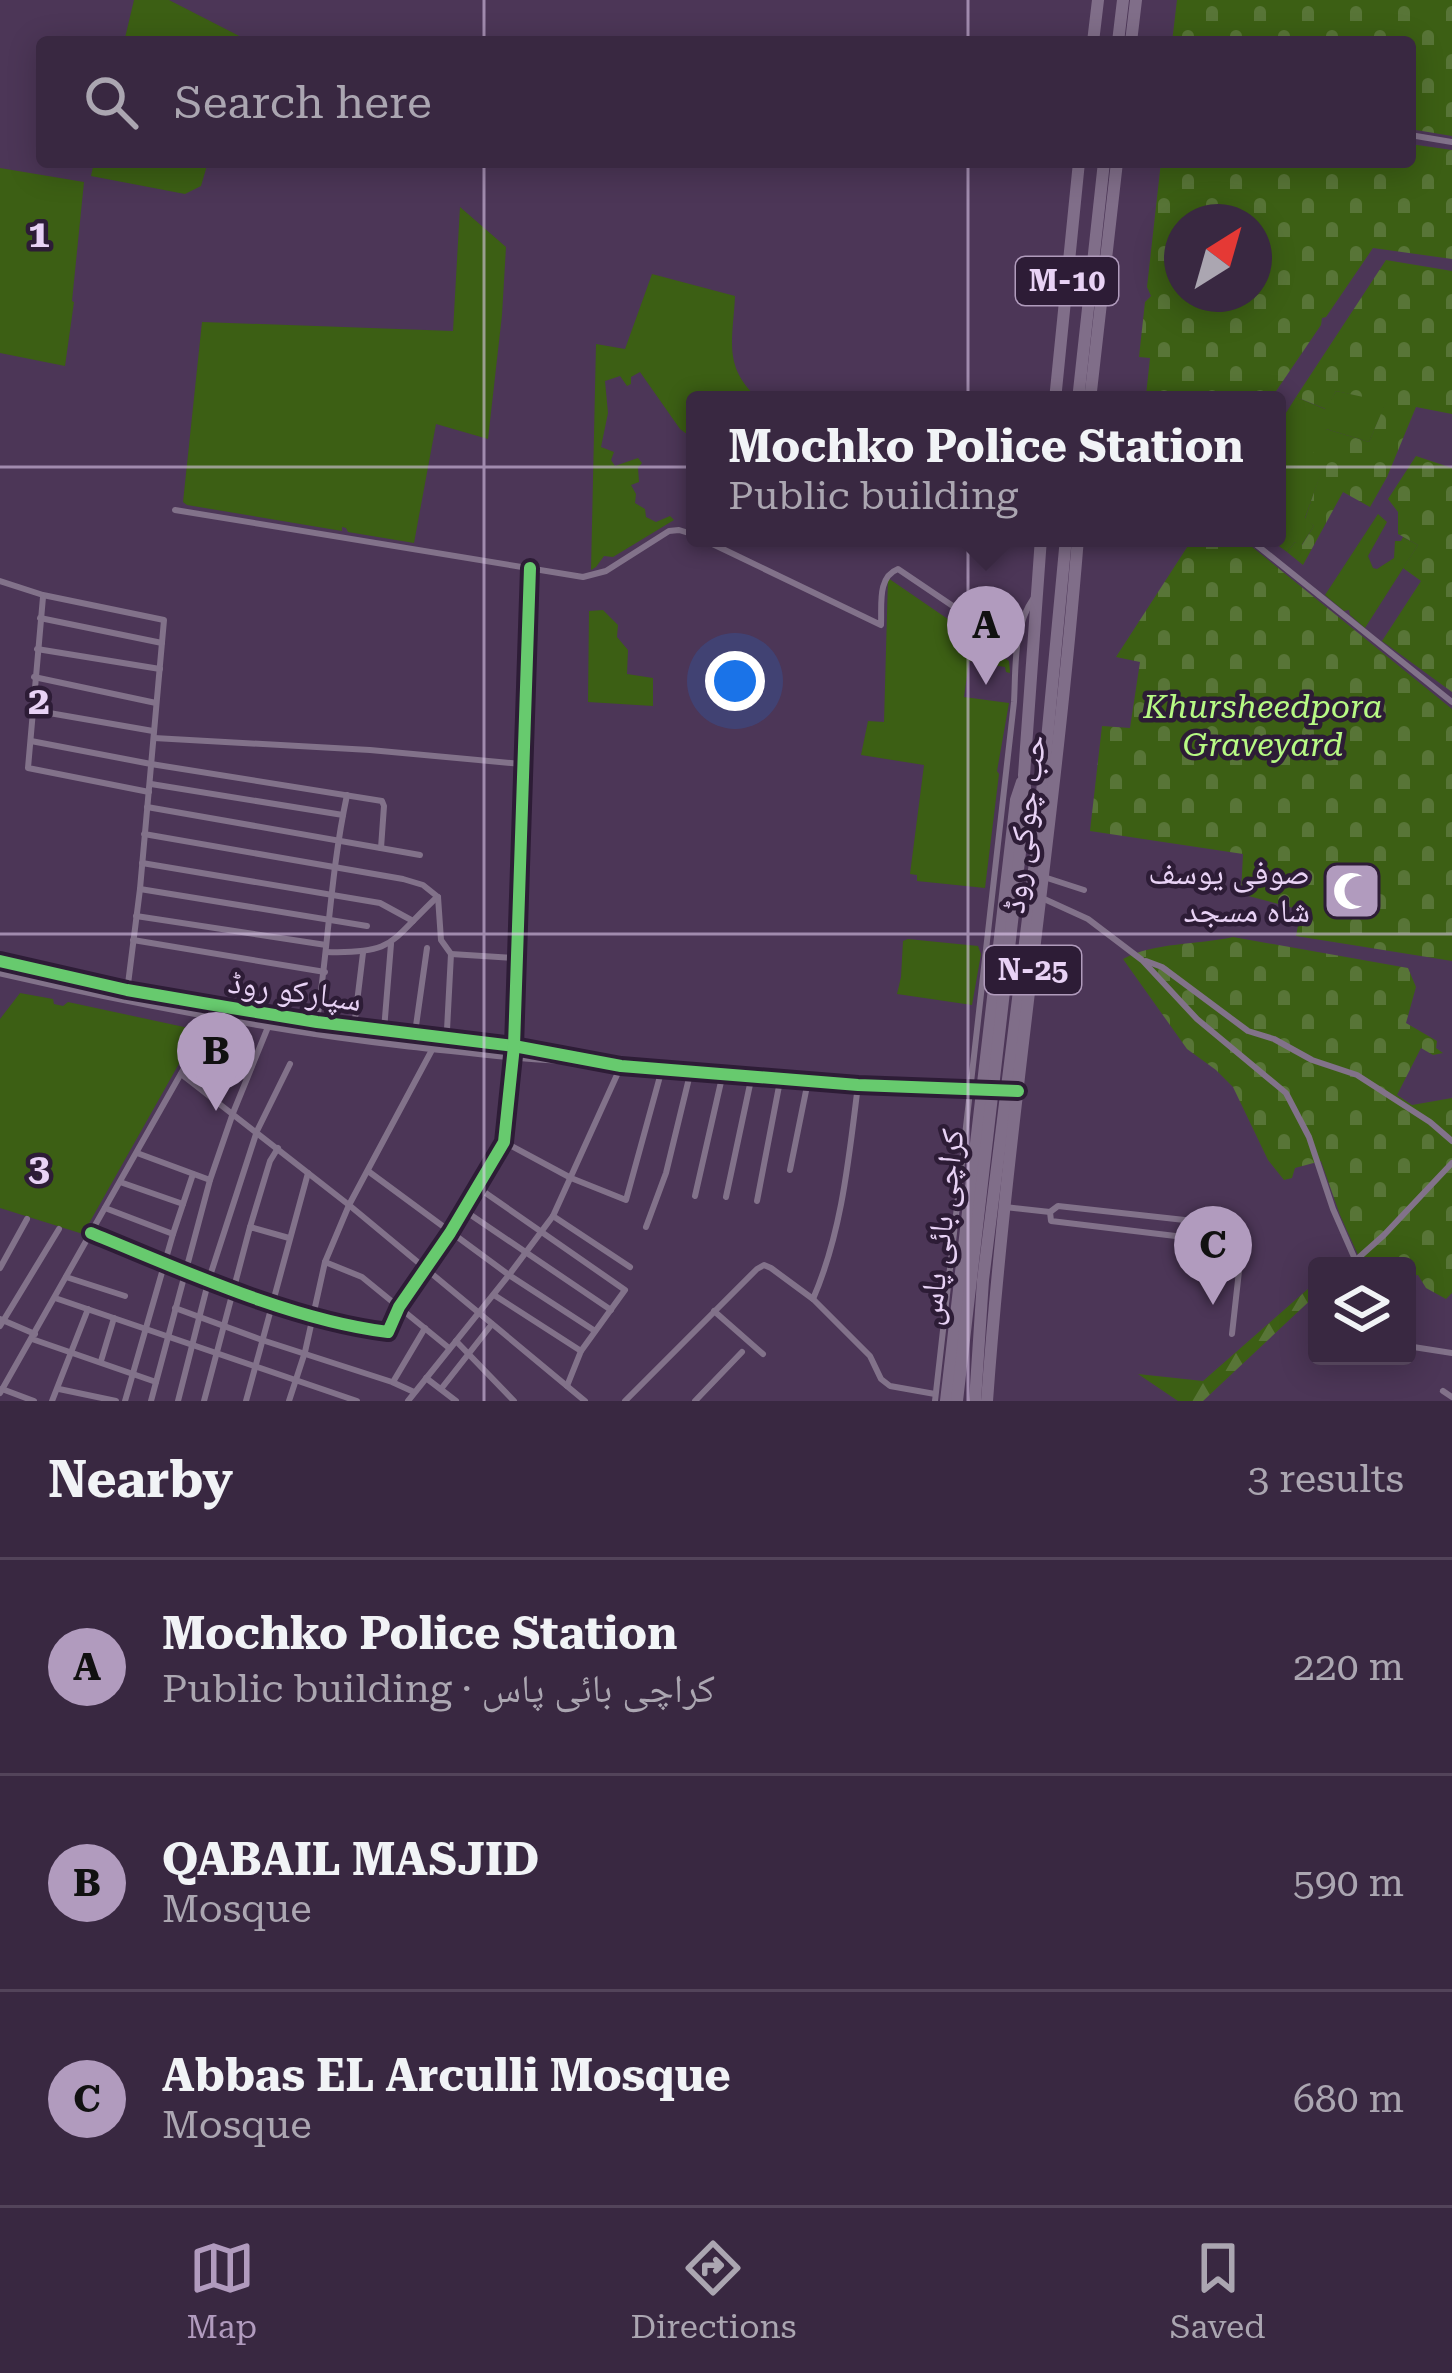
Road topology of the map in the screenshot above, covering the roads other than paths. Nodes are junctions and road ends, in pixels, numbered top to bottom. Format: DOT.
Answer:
graph roads {
  1 [pos="1098,0"];
  2 [pos="1123,0"];
  3 [pos="1136,0"];
  4 [pos="1094,36"];
  5 [pos="1119,36"];
  6 [pos="1132,36"];
  7 [pos="1416,136"];
  8 [pos="1452,142"];
  9 [pos="1078,168"];
  10 [pos="1103,168"];
  11 [pos="1116,168"];
  12 [pos="1056,391"];
  13 [pos="1079,391"];
  14 [pos="1091,391"];
  15 [pos="175,510"];
  16 [pos="686,533"];
  17 [pos="719,547"];
  18 [pos="1040,547"];
  19 [pos="1065,547"];
  20 [pos="1077,547"];
  21 [pos="1259,547"];
  22 [pos="530,568"];
  23 [pos="0,581"];
  24 [pos="1038,591"];
  25 [pos="43,595"];
  26 [pos="40,617"];
  27 [pos="162,643"];
  28 [pos="37,649"];
  29 [pos="1017,649"];
  30 [pos="160,669"];
  31 [pos="34,677"];
  32 [pos="1452,702"];
  33 [pos="156,703"];
  34 [pos="32,710"];
  35 [pos="154,734"];
  36 [pos="31,741"];
  37 [pos="151,764"];
  38 [pos="521,764"];
  39 [pos="149,788"];
  40 [pos="347,795"];
  41 [pos="147,807"];
  42 [pos="343,815"];
  43 [pos="144,833"];
  44 [pos="338,842"];
  45 [pos="381,848"];
  46 [pos="421,855"];
  47 [pos="142,862"];
  48 [pos="335,867"];
  49 [pos="1045,878"];
  50 [pos="140,890"];
  51 [pos="1084,890"];
  52 [pos="333,893"];
  53 [pos="438,897"];
  54 [pos="1042,898"];
  55 [pos="136,916"];
  56 [pos="331,921"];
  57 [pos="413,921"];
  58 [pos="367,926"];
  59 [pos="132,940"];
  60 [pos="391,944"];
  61 [pos="427,948"];
  62 [pos="326,949"];
  63 [pos="363,953"];
  64 [pos="451,954"];
  65 [pos="516,958"];
  66 [pos="1142,960"];
  67 [pos="0,961"];
  68 [pos="0,972"];
  69 [pos="325,972"];
  70 [pos="127,995"];
  71 [pos="213,1017"];
  72 [pos="268,1026"];
  73 [pos="316,1028"];
  74 [pos="353,1032"];
  75 [pos="383,1036"];
  76 [pos="414,1039"];
  77 [pos="441,1042"];
  78 [pos="513,1051"];
  79 [pos="290,1064"];
  80 [pos="621,1066"];
  81 [pos="662,1069"];
  82 [pos="691,1070"];
  83 [pos="722,1073"];
  84 [pos="181,1074"];
  85 [pos="752,1075"];
  86 [pos="781,1079"];
  87 [pos="808,1081"];
  88 [pos="858,1085"];
  89 [pos="1013,1090"];
  90 [pos="972,1091"];
  91 [pos="233,1113"];
  92 [pos="257,1131"];
  93 [pos="1452,1141"];
  94 [pos="504,1142"];
  95 [pos="278,1148"];
  96 [pos="136,1153"];
  97 [pos="1452,1162"];
  98 [pos="790,1170"];
  99 [pos="368,1171"];
  100 [pos="308,1172"];
  101 [pos="193,1174"];
  102 [pos="571,1178"];
  103 [pos="210,1180"];
  104 [pos="120,1181"];
  105 [pos="477,1187"];
  106 [pos="695,1196"];
  107 [pos="726,1197"];
  108 [pos="757,1201"];
  109 [pos="183,1204"];
  110 [pos="350,1205"];
  111 [pos="1005,1207"];
  112 [pos="105,1208"];
  113 [pos="464,1210"];
  114 [pos="1050,1212"];
  115 [pos="553,1216"];
  116 [pos="27,1219"];
  117 [pos="250,1227"];
  118 [pos="646,1227"];
  119 [pos="59,1229"];
  120 [pos="91,1232"];
  121 [pos="542,1232"];
  122 [pos="450,1233"];
  123 [pos="173,1234"];
  124 [pos="290,1238"];
  125 [pos="1242,1244"];
  126 [pos="527,1253"];
  127 [pos="1354,1257"];
  128 [pos="1363,1257"];
  129 [pos="325,1262"];
  130 [pos="165,1263"];
  131 [pos="630,1267"];
  132 [pos="0,1268"];
  133 [pos="425,1268"];
  134 [pos="185,1271"];
  135 [pos="509,1275"];
  136 [pos="66,1277"];
  137 [pos="209,1280"];
  138 [pos="235,1289"];
  139 [pos="494,1294"];
  140 [pos="124,1296"];
  141 [pos="55,1298"];
  142 [pos="813,1299"];
  143 [pos="273,1302"];
  144 [pos="399,1307"];
  145 [pos="175,1308"];
  146 [pos="88,1309"];
  147 [pos="611,1310"];
  148 [pos="714,1311"];
  149 [pos="479,1313"];
  150 [pos="312,1315"];
  151 [pos="199,1316"];
  152 [pos="114,1318"];
  153 [pos="1,1322"];
  154 [pos="492,1324"];
  155 [pos="225,1325"];
  156 [pos="425,1328"];
  157 [pos="145,1330"];
  158 [pos="595,1331"];
  159 [pos="1232,1334"];
  160 [pos="34,1337"];
  161 [pos="167,1337"];
  162 [pos="262,1340"];
  163 [pos="190,1345"];
  164 [pos="452,1345"];
  165 [pos="1416,1347"];
  166 [pos="581,1351"];
  167 [pos="73,1352"];
  168 [pos="304,1352"];
  169 [pos="468,1352"];
  170 [pos="742,1352"];
  171 [pos="1452,1353"];
  172 [pos="216,1354"];
  173 [pos="763,1354"];
  174 [pos="101,1362"];
  175 [pos="255,1368"];
  176 [pos="134,1373"];
  177 [pos="426,1378"];
  178 [pos="296,1381"];
  179 [pos="156,1382"];
  180 [pos="392,1382"];
  181 [pos="2,1386"];
  182 [pos="567,1386"];
  183 [pos="59,1389"];
  184 [pos="441,1389"];
  185 [pos="1443,1391"];
  186 [pos="414,1392"];
  187 [pos="326,1396"];
  188 [pos="1452,1397"];
  189 [pos="946,1399"];
  190 [pos="152,1400"];
  191 [pos="34,1401"];
  192 [pos="52,1401"];
  193 [pos="120,1401"];
  194 [pos="178,1401"];
  195 [pos="204,1401"];
  196 [pos="246,1401"];
  197 [pos="289,1401"];
  198 [pos="357,1401"];
  199 [pos="408,1401"];
  200 [pos="456,1401"];
  201 [pos="514,1401"];
  202 [pos="585,1401"];
  203 [pos="625,1401"];
  204 [pos="695,1401"];
  205 [pos="975,1401"];
  206 [pos="987,1401"];
  1 -- 4 [label="highway"];
  2 -- 5 [label="highway"];
  3 -- 6 [label="highway"];
  7 -- 8 [label="street"];
  9 -- 12 [label="highway, M-10"];
  10 -- 13 [label="highway"];
  11 -- 14 [label="highway"];
  15 -- 22 [label="street"];
  16 -- 22 [label="street"];
  17 -- 29 [label="street"];
  18 -- 24 [label="highway, کراچی بائی پاس"];
  19 -- 89 [label="highway"];
  20 -- 49 [label="highway, حب چوکی روڈ / N-25"];
  21 -- 32 [label="street"];
  22 -- 38 [label="street"];
  23 -- 25 [label="street"];
  24 -- 29 [label="street"];
  24 -- 189 [label="highway, کراچی بائی پاس"];
  25 -- 26 [label="street"];
  25 -- 27 [label="street"];
  26 -- 27 [label="street"];
  26 -- 28 [label="street"];
  27 -- 30 [label="street"];
  28 -- 30 [label="street"];
  28 -- 31 [label="street"];
  29 -- 90 [label="street"];
  30 -- 33 [label="street"];
  31 -- 33 [label="street"];
  31 -- 34 [label="street"];
  33 -- 35 [label="street"];
  34 -- 35 [label="street"];
  34 -- 36 [label="street"];
  35 -- 37 [label="street"];
  35 -- 38 [label="street"];
  36 -- 37 [label="street"];
  36 -- 39 [label="street"];
  37 -- 39 [label="street"];
  37 -- 40 [label="street"];
  38 -- 65 [label="street"];
  39 -- 41 [label="street"];
  39 -- 42 [label="street"];
  40 -- 42 [label="street"];
  40 -- 45 [label="street"];
  41 -- 43 [label="street"];
  41 -- 44 [label="street"];
  42 -- 44 [label="street"];
  43 -- 47 [label="street"];
  43 -- 48 [label="street"];
  44 -- 45 [label="street"];
  44 -- 48 [label="street"];
  45 -- 46 [label="street"];
  47 -- 50 [label="street"];
  47 -- 52 [label="street"];
  48 -- 52 [label="street"];
  48 -- 53 [label="street"];
  49 -- 51 [label="street"];
  49 -- 54 [label="highway, حب چوکی روڈ / N-25"];
  50 -- 55 [label="street"];
  50 -- 56 [label="street"];
  52 -- 56 [label="street"];
  52 -- 57 [label="street"];
  53 -- 57 [label="street"];
  53 -- 64 [label="street"];
  54 -- 66 [label="street"];
  54 -- 89 [label="highway, حب چوکی روڈ / N-25"];
  55 -- 59 [label="street"];
  55 -- 62 [label="street"];
  56 -- 58 [label="street"];
  56 -- 62 [label="street"];
  57 -- 60 [label="street"];
  59 -- 69 [label="street"];
  59 -- 70 [label="street"];
  60 -- 63 [label="street"];
  60 -- 75 [label="street"];
  61 -- 76 [label="street"];
  62 -- 63 [label="street"];
  62 -- 69 [label="street"];
  63 -- 74 [label="street"];
  64 -- 65 [label="street"];
  64 -- 77 [label="street"];
  65 -- 78 [label="street"];
  66 -- 93 [label="street"];
  66 -- 127 [label="street"];
  67 -- 70 [label="street, سپارکو روڈ"];
  68 -- 70 [label="street, سپارکو روڈ"];
  69 -- 73 [label="street"];
  70 -- 71 [label="street, سپارکو روڈ"];
  70 -- 73 [label="street, سپارکو روڈ"];
  71 -- 72 [label="street, سپارکو روڈ"];
  71 -- 84 [label="street"];
  72 -- 73 [label="street, سپارکو روڈ"];
  72 -- 91 [label="street"];
  73 -- 74 [label="street, سپارکو روڈ"];
  74 -- 75 [label="street, سپارکو روڈ"];
  75 -- 76 [label="street, سپارکو روڈ"];
  76 -- 77 [label="street, سپارکو روڈ"];
  77 -- 78 [label="street, سپارکو روڈ"];
  77 -- 99 [label="street"];
  78 -- 80 [label="street, سپارکو روڈ"];
  78 -- 94 [label="street"];
  79 -- 92 [label="street"];
  80 -- 81 [label="street, سپارکو روڈ"];
  80 -- 102 [label="street"];
  81 -- 82 [label="street, سپارکو روڈ"];
  81 -- 102 [label="street"];
  82 -- 83 [label="street, سپارکو روڈ"];
  82 -- 118 [label="street"];
  83 -- 85 [label="street, سپارکو روڈ"];
  83 -- 106 [label="street"];
  84 -- 91 [label="street"];
  84 -- 96 [label="street"];
  85 -- 86 [label="street, سپارکو روڈ"];
  85 -- 107 [label="street"];
  86 -- 87 [label="street, سپارکو روڈ"];
  86 -- 108 [label="street"];
  87 -- 88 [label="street, سپارکو روڈ"];
  87 -- 98 [label="street"];
  88 -- 90 [label="street, سپارکو روڈ"];
  88 -- 142 [label="street"];
  89 -- 90 [label="street, سپارکو روڈ"];
  89 -- 111 [label="highway, حب چوکی روڈ / N-25"];
  89 -- 205 [label="highway"];
  90 -- 189 [label="street"];
  91 -- 92 [label="street"];
  91 -- 103 [label="street"];
  92 -- 95 [label="street"];
  92 -- 137 [label="street"];
  94 -- 102 [label="street"];
  94 -- 105 [label="street"];
  95 -- 100 [label="street"];
  95 -- 117 [label="street"];
  96 -- 101 [label="street"];
  96 -- 104 [label="street"];
  97 -- 128 [label="street"];
  99 -- 110 [label="street"];
  99 -- 122 [label="street"];
  100 -- 110 [label="street"];
  100 -- 124 [label="street"];
  101 -- 103 [label="street"];
  101 -- 109 [label="street"];
  102 -- 115 [label="street"];
  103 -- 134 [label="street"];
  104 -- 109 [label="street"];
  104 -- 112 [label="street"];
  105 -- 113 [label="street"];
  105 -- 121 [label="street"];
  109 -- 123 [label="street"];
  110 -- 129 [label="street"];
  110 -- 133 [label="street"];
  111 -- 114 [label="street"];
  111 -- 206 [label="highway, حب چوکی روڈ / N-25"];
  112 -- 120 [label="street"];
  112 -- 123 [label="street"];
  113 -- 122 [label="street"];
  113 -- 126 [label="street"];
  114 -- 125 [label="street"];
  114 -- 125 [label="street"];
  115 -- 121 [label="street"];
  115 -- 131 [label="street"];
  116 -- 132 [label="street"];
  117 -- 124 [label="street"];
  117 -- 138 [label="street"];
  119 -- 153 [label="street"];
  120 -- 130 [label="street"];
  120 -- 136 [label="street"];
  121 -- 126 [label="street"];
  121 -- 147 [label="street"];
  122 -- 133 [label="street"];
  122 -- 135 [label="street"];
  123 -- 130 [label="street"];
  124 -- 143 [label="street"];
  125 -- 159 [label="street"];
  126 -- 135 [label="street"];
  126 -- 147 [label="street"];
  129 -- 144 [label="street"];
  129 -- 150 [label="street"];
  130 -- 134 [label="street"];
  130 -- 157 [label="street"];
  133 -- 144 [label="street"];
  133 -- 149 [label="street"];
  134 -- 137 [label="street"];
  134 -- 145 [label="street"];
  135 -- 139 [label="street"];
  135 -- 158 [label="street"];
  136 -- 140 [label="street"];
  136 -- 141 [label="street"];
  137 -- 138 [label="street"];
  137 -- 151 [label="street"];
  138 -- 143 [label="street"];
  138 -- 155 [label="street"];
  139 -- 149 [label="street"];
  139 -- 166 [label="street"];
  141 -- 146 [label="street"];
  141 -- 160 [label="street"];
  142 -- 148 [label="street"];
  142 -- 189 [label="street"];
  143 -- 150 [label="street"];
  143 -- 162 [label="street"];
  144 -- 150 [label="street"];
  144 -- 156 [label="street"];
  145 -- 151 [label="street"];
  145 -- 161 [label="street"];
  146 -- 152 [label="street"];
  146 -- 167 [label="street"];
  147 -- 158 [label="street"];
  148 -- 173 [label="street"];
  148 -- 203 [label="street"];
  149 -- 154 [label="street"];
  149 -- 164 [label="street"];
  150 -- 168 [label="street"];
  151 -- 155 [label="street"];
  151 -- 163 [label="street"];
  152 -- 157 [label="street"];
  152 -- 174 [label="street"];
  153 -- 160 [label="street"];
  154 -- 169 [label="street"];
  154 -- 182 [label="street"];
  155 -- 162 [label="street"];
  155 -- 172 [label="street"];
  156 -- 164 [label="street"];
  156 -- 180 [label="street"];
  157 -- 161 [label="street"];
  157 -- 176 [label="street"];
  158 -- 166 [label="street"];
  160 -- 167 [label="street"];
  160 -- 181 [label="street"];
  161 -- 163 [label="street"];
  161 -- 179 [label="street"];
  162 -- 168 [label="street"];
  162 -- 175 [label="street"];
  163 -- 172 [label="street"];
  163 -- 194 [label="street"];
  164 -- 169 [label="street"];
  164 -- 177 [label="street"];
  165 -- 171 [label="street"];
  166 -- 182 [label="street"];
  167 -- 174 [label="street"];
  167 -- 183 [label="street"];
  168 -- 178 [label="street"];
  168 -- 180 [label="street"];
  169 -- 184 [label="street"];
  169 -- 201 [label="street"];
  170 -- 204 [label="street"];
  172 -- 175 [label="street"];
  172 -- 195 [label="street"];
  174 -- 176 [label="street"];
  175 -- 178 [label="street"];
  175 -- 196 [label="street"];
  176 -- 179 [label="street"];
  176 -- 193 [label="street"];
  177 -- 184 [label="street"];
  177 -- 186 [label="street"];
  178 -- 187 [label="street"];
  178 -- 197 [label="street"];
  179 -- 190 [label="street"];
  180 -- 186 [label="street"];
  181 -- 191 [label="street"];
  182 -- 202 [label="street"];
  183 -- 192 [label="street"];
  183 -- 193 [label="street"];
  184 -- 200 [label="street"];
  185 -- 188 [label="street"];
  186 -- 199 [label="street"];
  187 -- 198 [label="street"];
}
